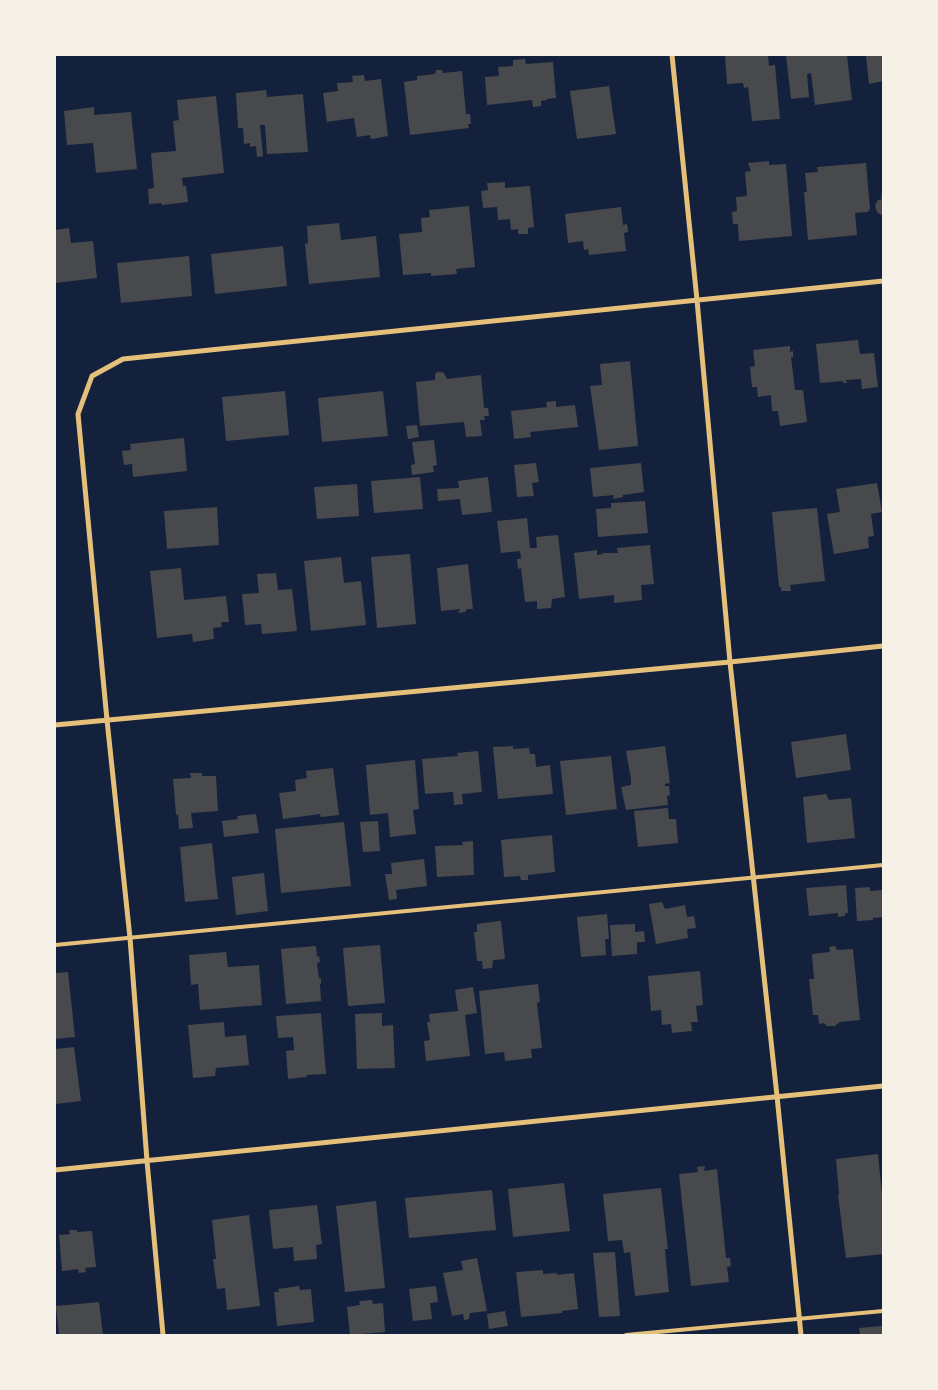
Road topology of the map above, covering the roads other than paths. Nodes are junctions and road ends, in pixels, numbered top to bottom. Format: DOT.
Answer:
graph roads {
  1 [pos="672,55"];
  2 [pos="883,281"];
  3 [pos="697,300"];
  4 [pos="883,646"];
  5 [pos="730,662"];
  6 [pos="108,720"];
  7 [pos="55,725"];
  8 [pos="883,865"];
  9 [pos="754,878"];
  10 [pos="130,938"];
  11 [pos="55,945"];
  12 [pos="883,1086"];
  13 [pos="777,1096"];
  14 [pos="147,1161"];
  15 [pos="55,1170"];
  16 [pos="883,1311"];
  17 [pos="800,1319"];
  18 [pos="163,1335"];
  19 [pos="626,1335"];
  20 [pos="801,1335"];
  1 -- 3 [label="street"];
  2 -- 3 [label="street"];
  3 -- 5 [label="street"];
  3 -- 6 [label="street"];
  4 -- 5 [label="street"];
  5 -- 6 [label="street"];
  5 -- 9 [label="street"];
  6 -- 7 [label="street"];
  6 -- 10 [label="street"];
  8 -- 9 [label="lane"];
  9 -- 10 [label="lane"];
  9 -- 13 [label="street"];
  10 -- 11 [label="lane"];
  10 -- 14 [label="street"];
  12 -- 13 [label="street"];
  13 -- 14 [label="street"];
  13 -- 17 [label="street"];
  14 -- 15 [label="street"];
  14 -- 18 [label="street"];
  16 -- 17 [label="lane"];
  17 -- 19 [label="lane"];
  17 -- 20 [label="street"];
}
